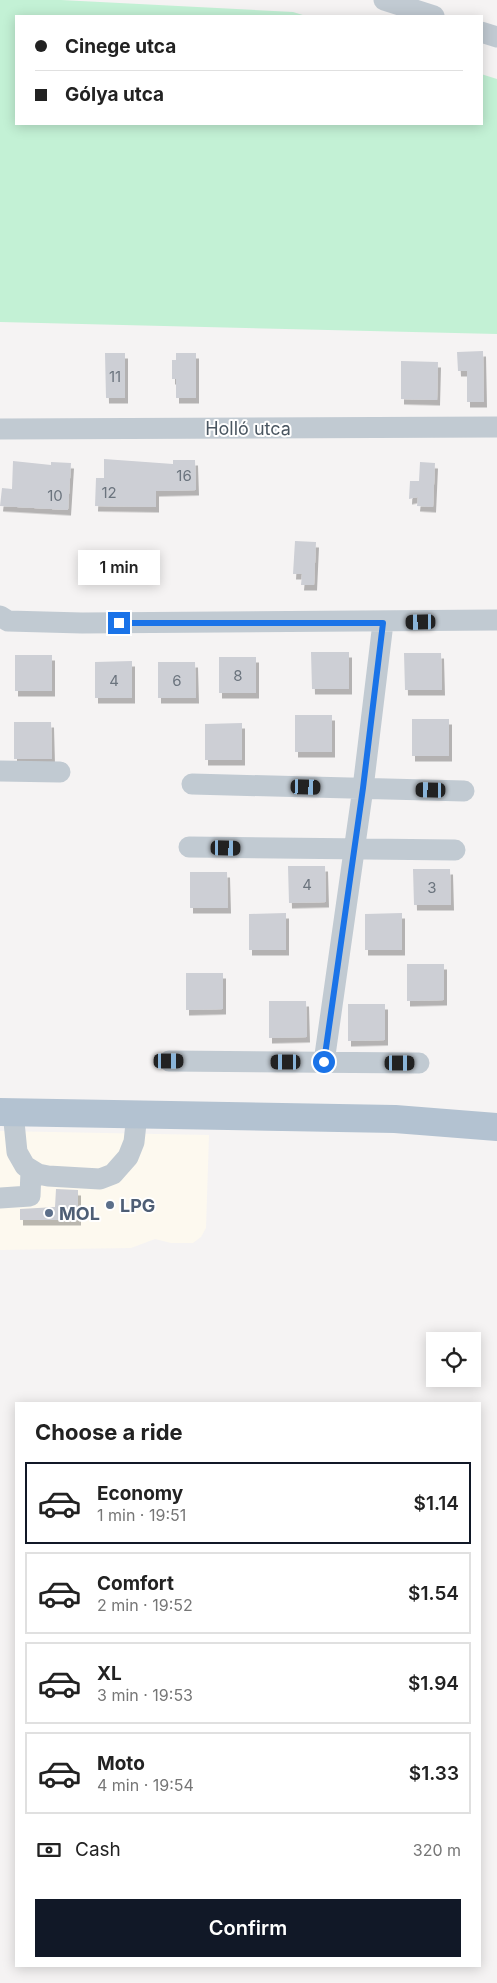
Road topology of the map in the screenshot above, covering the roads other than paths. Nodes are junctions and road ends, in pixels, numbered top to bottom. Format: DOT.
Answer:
graph roads {
  1 [pos="384,0"];
  2 [pos="431,15"];
  3 [pos="483,33"];
  4 [pos="497,37"];
  5 [pos="497,426"];
  6 [pos="0,429"];
  7 [pos="0,616"];
  8 [pos="497,620"];
  9 [pos="383,623"];
  10 [pos="0,771"];
  11 [pos="60,772"];
  12 [pos="192,784"];
  13 [pos="363,788"];
  14 [pos="464,791"];
  15 [pos="189,847"];
  16 [pos="355,850"];
  17 [pos="455,850"];
  18 [pos="169,1061"];
  19 [pos="324,1062"];
  20 [pos="419,1063"];
  21 [pos="7,1112"];
  22 [pos="137,1114"];
  23 [pos="497,1127"];
  24 [pos="31,1171"];
  25 [pos="0,1198"];
  1 -- 2 [label="street"];
  3 -- 4 [label="street"];
  5 -- 6 [label="street, Holló utca"];
  7 -- 9 [label="street"];
  8 -- 9 [label="street"];
  9 -- 13 [label="street"];
  10 -- 11 [label="street"];
  12 -- 13 [label="street"];
  13 -- 14 [label="street"];
  13 -- 16 [label="street"];
  15 -- 16 [label="street"];
  16 -- 17 [label="street"];
  16 -- 19 [label="street"];
  18 -- 19 [label="street"];
  19 -- 20 [label="street"];
  21 -- 22 [label="main road"];
  21 -- 24 [label="street"];
  22 -- 23 [label="main road"];
  22 -- 24 [label="street"];
  24 -- 25 [label="street"];
}
